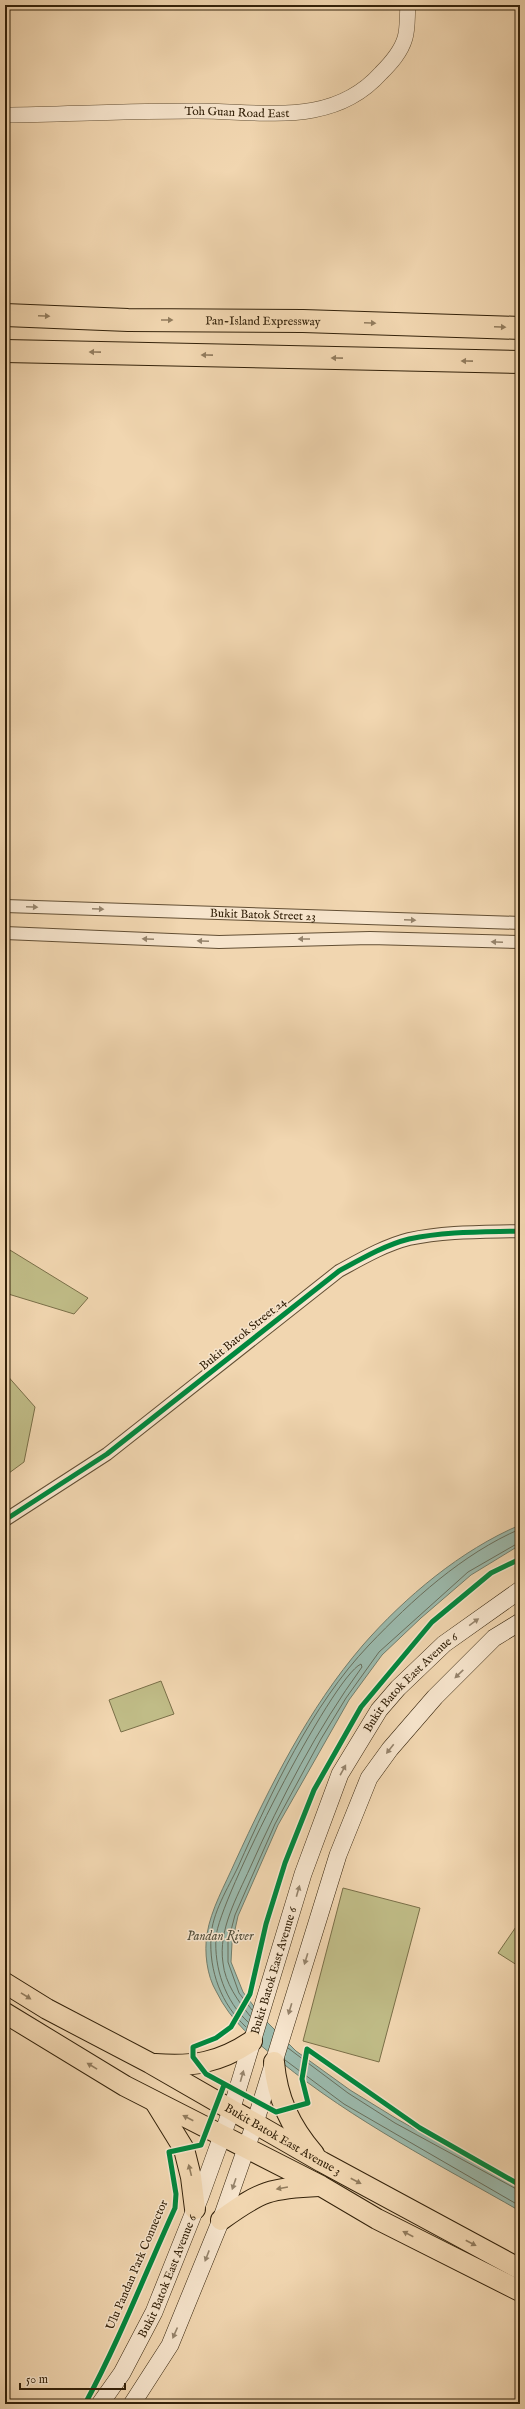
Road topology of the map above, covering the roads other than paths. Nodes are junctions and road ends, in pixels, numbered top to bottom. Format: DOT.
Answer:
graph roads {
  1 [pos="408,5"];
  2 [pos="5,115"];
  3 [pos="5,315"];
  4 [pos="520,328"];
  5 [pos="5,351"];
  6 [pos="520,362"];
  7 [pos="5,906"];
  8 [pos="520,923"];
  9 [pos="5,933"];
  10 [pos="520,942"];
  11 [pos="520,1231"];
  12 [pos="5,1520"];
  13 [pos="520,1590"];
  14 [pos="520,1622"];
  15 [pos="5,1983"];
  16 [pos="5,2013"];
  17 [pos="252,2040"];
  18 [pos="274,2060"];
  19 [pos="150,2063"];
  20 [pos="155,2101"];
  21 [pos="231,2111"];
  22 [pos="254,2123"];
  23 [pos="223,2136"];
  24 [pos="246,2148"];
  25 [pos="322,2162"];
  26 [pos="321,2186"];
  27 [pos="195,2208"];
  28 [pos="221,2220"];
  29 [pos="520,2269"];
  30 [pos="520,2291"];
  31 [pos="100,2404"];
  32 [pos="132,2404"];
  1 -- 2 [label="street, Toh Guan Road East"];
  3 -- 4 [label="highway, Pan-Island Expressway, one-way"];
  6 -- 5 [label="highway, one-way"];
  7 -- 8 [label="street, Bukit Batok Street 23, one-way"];
  10 -- 9 [label="street, Bukit Batok Street 23, one-way"];
  11 -- 12 [label="street, Bukit Batok Street 24"];
  17 -- 13 [label="main road, Bukit Batok East Avenue 6, one-way"];
  14 -- 18 [label="main road, one-way"];
  15 -- 19 [label="main road, Bukit Batok East Avenue 3, one-way"];
  20 -- 16 [label="main road, Bukit Batok East Avenue 3, one-way"];
  17 -- 19 [label="main road"];
  21 -- 17 [label="main road, Bukit Batok East Avenue 6, one-way"];
  18 -- 22 [label="main road"];
  18 -- 25 [label="main road"];
  19 -- 21 [label="main road, Bukit Batok East Avenue 3"];
  23 -- 20 [label="main road, Bukit Batok East Avenue 3, one-way"];
  27 -- 20 [label="main road, one-way"];
  21 -- 22 [label="main road, Bukit Batok East Avenue 3"];
  21 -- 23 [label="main road, Bukit Batok East Avenue 6"];
  22 -- 24 [label="main road"];
  22 -- 25 [label="main road, Bukit Batok East Avenue 3"];
  23 -- 24 [label="main road, Bukit Batok East Avenue 3"];
  23 -- 27 [label="main road, Bukit Batok East Avenue 6"];
  24 -- 26 [label="main road, Bukit Batok East Avenue 3"];
  24 -- 28 [label="main road, one-way"];
  25 -- 29 [label="main road, Bukit Batok East Avenue 3, one-way"];
  26 -- 28 [label="main road, one-way"];
  30 -- 26 [label="main road, Bukit Batok East Avenue 3, one-way"];
  27 -- 31 [label="main road, Bukit Batok East Avenue 6"];
  28 -- 32 [label="main road, one-way"];
}
